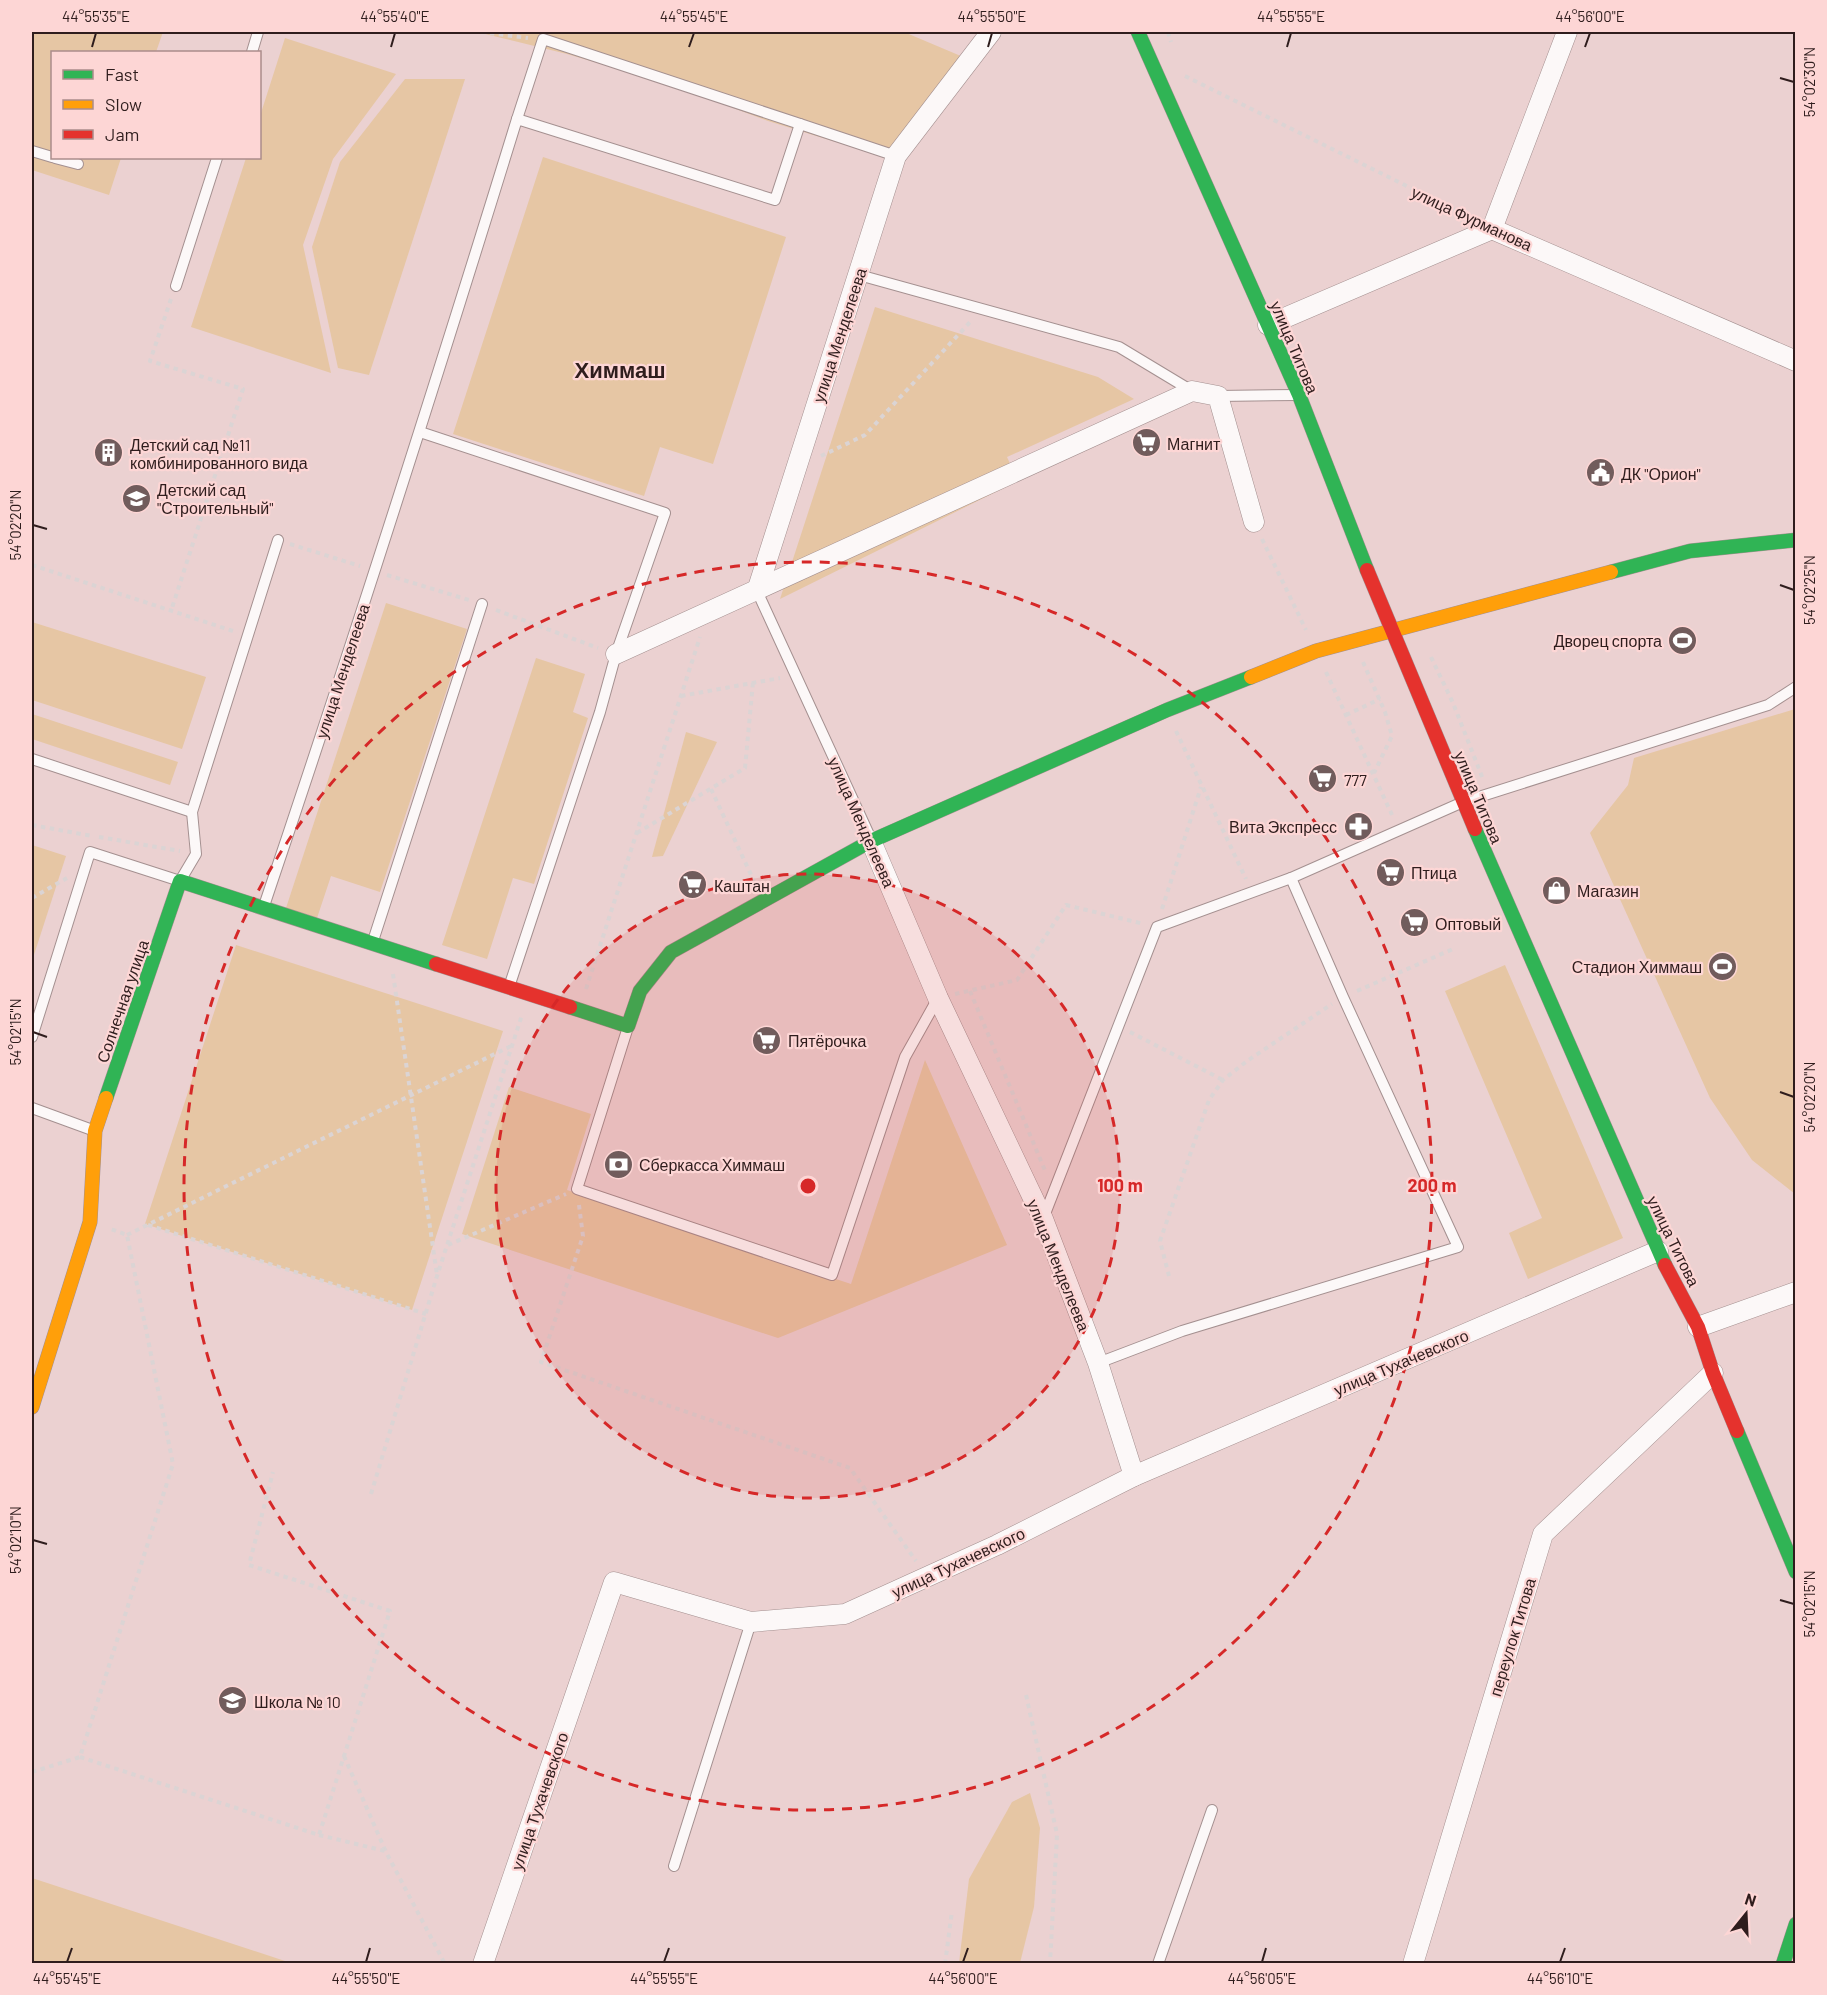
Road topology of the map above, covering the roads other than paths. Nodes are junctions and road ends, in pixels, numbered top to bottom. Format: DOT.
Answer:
graph roads {
  1 [pos="258,32"];
  2 [pos="991,32"];
  3 [pos="1138,32"];
  4 [pos="1567,32"];
  5 [pos="252,51"];
  6 [pos="517,119"];
  7 [pos="800,124"];
  8 [pos="32,151"];
  9 [pos="51,156"];
  10 [pos="896,156"];
  11 [pos="61,159"];
  12 [pos="218,159"];
  13 [pos="78,164"];
  14 [pos="1492,229"];
  15 [pos="859,275"];
  16 [pos="176,286"];
  17 [pos="1268,326"];
  18 [pos="1796,362"];
  19 [pos="1192,391"];
  20 [pos="1299,395"];
  21 [pos="1218,396"];
  22 [pos="420,432"];
  23 [pos="1254,522"];
  24 [pos="278,540"];
  25 [pos="1796,540"];
  26 [pos="757,591"];
  27 [pos="482,604"];
  28 [pos="1391,631"];
  29 [pos="616,654"];
  30 [pos="1796,687"];
  31 [pos="32,759"];
  32 [pos="1463,802"];
  33 [pos="192,812"];
  34 [pos="872,841"];
  35 [pos="1291,878"];
  36 [pos="180,881"];
  37 [pos="262,909"];
  38 [pos="372,944"];
  39 [pos="509,988"];
  40 [pos="938,998"];
  41 [pos="628,1026"];
  42 [pos="32,1036"];
  43 [pos="32,1108"];
  44 [pos="95,1131"];
  45 [pos="1043,1219"];
  46 [pos="1658,1251"];
  47 [pos="1796,1292"];
  48 [pos="1698,1327"];
  49 [pos="1098,1363"];
  50 [pos="1713,1373"];
  51 [pos="32,1407"];
  52 [pos="1134,1476"];
  53 [pos="1796,1572"];
  54 [pos="751,1622"];
  55 [pos="1212,1810"];
  56 [pos="674,1866"];
  57 [pos="1796,1924"];
  58 [pos="483,1964"];
  59 [pos="1158,1964"];
  60 [pos="1413,1964"];
  61 [pos="1783,1964"];
  1 -- 5 [label="lane"];
  2 -- 10 [label="street, улица Менделеева"];
  3 -- 17 [label="street, улица Титова"];
  4 -- 14 [label="street"];
  6 -- 7 [label="lane"];
  6 -- 7 [label="lane, улица Менделеева"];
  6 -- 22 [label="lane, улица Менделеева"];
  7 -- 10 [label="lane"];
  8 -- 9 [label="lane"];
  10 -- 15 [label="street, улица Менделеева"];
  11 -- 13 [label="lane"];
  12 -- 16 [label="lane"];
  14 -- 17 [label="street"];
  14 -- 18 [label="street, улица Фурманова"];
  15 -- 19 [label="lane"];
  15 -- 26 [label="street, улица Менделеева"];
  17 -- 20 [label="street, улица Титова"];
  19 -- 21 [label="street"];
  19 -- 26 [label="street"];
  20 -- 21 [label="lane"];
  20 -- 28 [label="street, улица Титова"];
  21 -- 23 [label="street"];
  22 -- 29 [label="lane"];
  22 -- 37 [label="lane, улица Менделеева"];
  24 -- 33 [label="lane"];
  25 -- 28 [label="street"];
  26 -- 29 [label="street"];
  26 -- 34 [label="lane, улица Менделеева"];
  27 -- 38 [label="lane"];
  28 -- 32 [label="street, улица Титова"];
  28 -- 34 [label="street"];
  29 -- 39 [label="lane"];
  30 -- 32 [label="lane"];
  31 -- 33 [label="lane"];
  32 -- 35 [label="lane"];
  32 -- 46 [label="street, улица Титова"];
  33 -- 36 [label="lane, Солнечная улица"];
  34 -- 40 [label="street, улица Менделеева"];
  34 -- 41 [label="street"];
  35 -- 45 [label="lane"];
  35 -- 49 [label="lane"];
  36 -- 37 [label="street"];
  36 -- 42 [label="lane"];
  36 -- 44 [label="street, Солнечная улица"];
  37 -- 38 [label="street"];
  38 -- 39 [label="street"];
  39 -- 41 [label="street"];
  40 -- 41 [label="lane"];
  40 -- 45 [label="street, улица Менделеева"];
  43 -- 44 [label="lane"];
  44 -- 51 [label="street, Солнечная улица"];
  45 -- 49 [label="street, улица Менделеева"];
  46 -- 48 [label="street, улица Титова"];
  46 -- 52 [label="street, улица Тухачевского"];
  47 -- 48 [label="street"];
  48 -- 50 [label="street, улица Титова"];
  49 -- 52 [label="street, улица Менделеева"];
  50 -- 53 [label="street, улица Титова"];
  50 -- 60 [label="street, переулок Титова"];
  52 -- 54 [label="street, улица Тухачевского"];
  54 -- 56 [label="lane"];
  54 -- 58 [label="street, улица Тухачевского"];
  55 -- 59 [label="lane"];
  57 -- 61 [label="street"];
}
